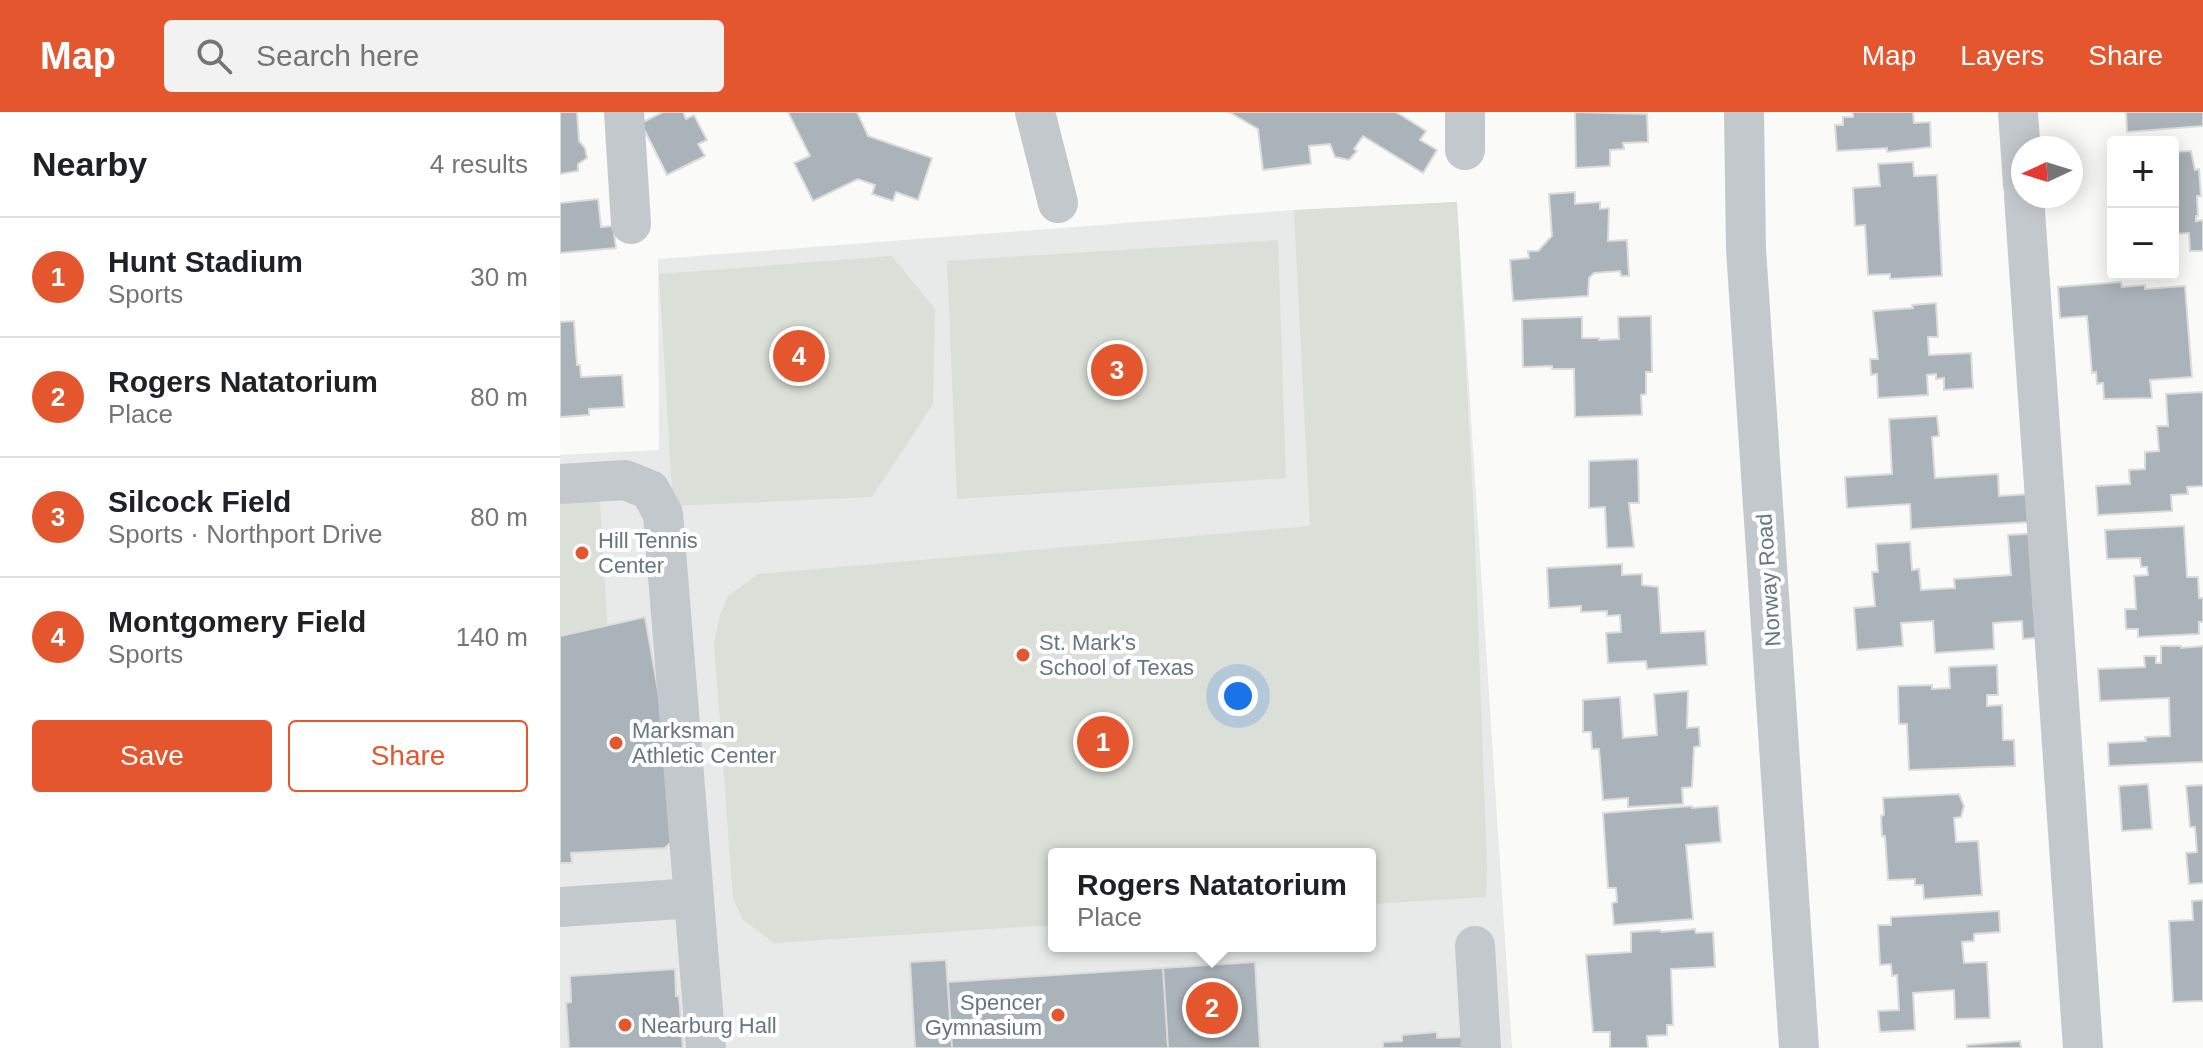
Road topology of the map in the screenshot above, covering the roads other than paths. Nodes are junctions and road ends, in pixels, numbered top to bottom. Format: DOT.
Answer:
graph roads {
  1 [pos="624,112"];
  2 [pos="1035,112"];
  3 [pos="1744,112"];
  4 [pos="2018,112"];
  5 [pos="2020,136"];
  6 [pos="1058,203"];
  7 [pos="2025,208"];
  8 [pos="631,224"];
  9 [pos="560,484"];
  10 [pos="694,898"];
  11 [pos="560,907"];
  12 [pos="1475,946"];
  13 [pos="706,1048"];
  14 [pos="1481,1048"];
  15 [pos="1799,1048"];
  16 [pos="2083,1048"];
  1 -- 8 [label="street"];
  2 -- 6 [label="street"];
  3 -- 15 [label="street, Norway Road"];
  4 -- 5 [label="street"];
  7 -- 16 [label="street"];
  9 -- 10 [label="street"];
  10 -- 11 [label="street"];
  10 -- 13 [label="street"];
  12 -- 14 [label="street"];
}
